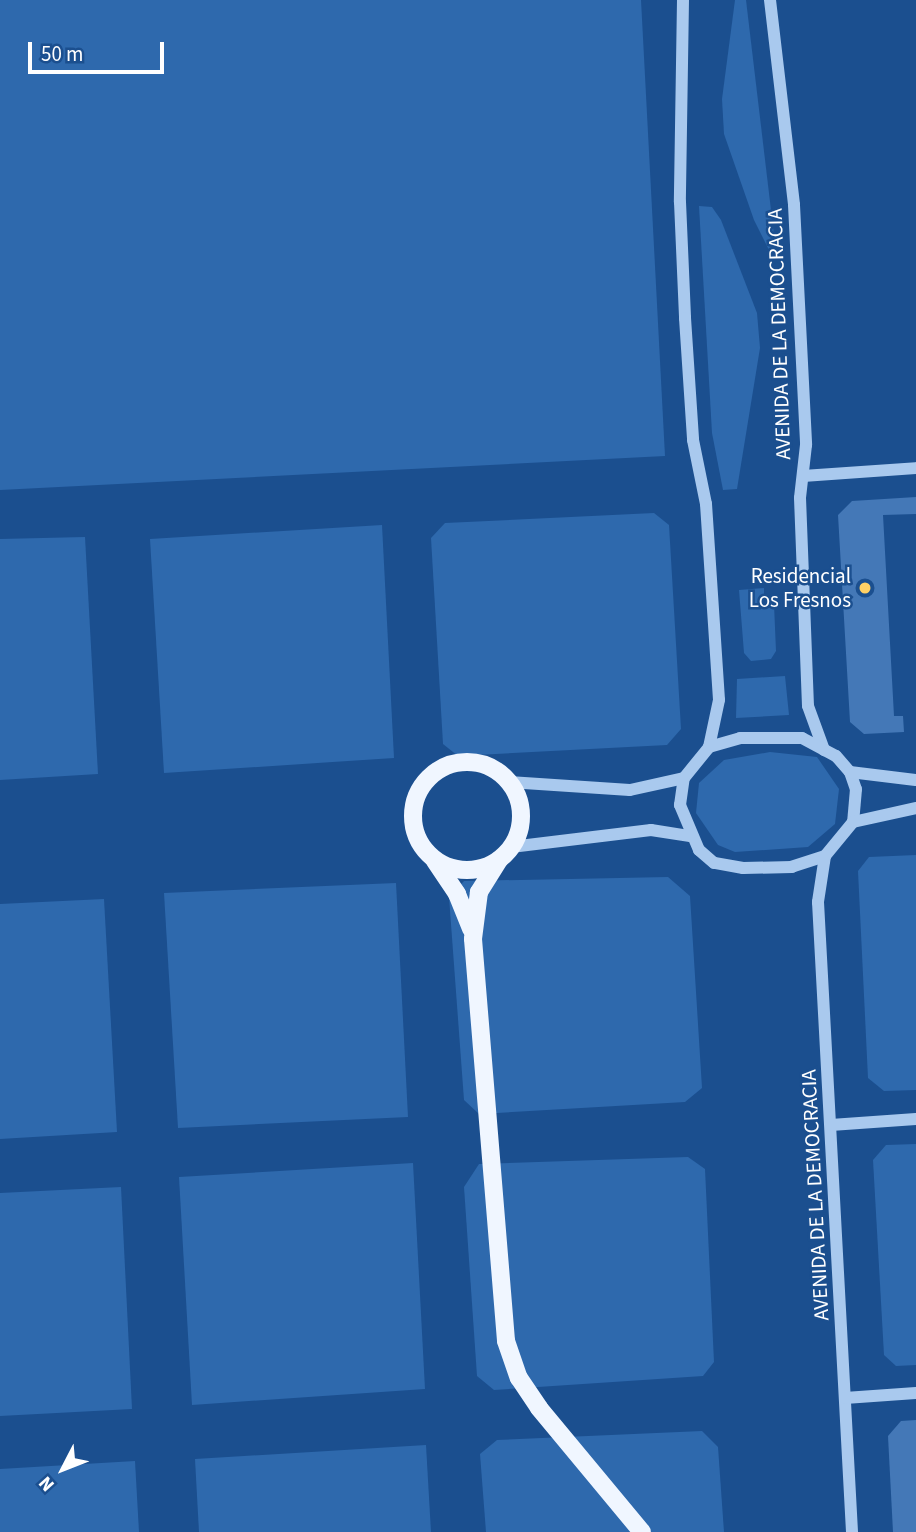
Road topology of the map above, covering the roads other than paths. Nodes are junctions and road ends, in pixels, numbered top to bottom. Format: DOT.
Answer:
graph roads {
  1 [pos="683,0"];
  2 [pos="770,0"];
  3 [pos="916,468"];
  4 [pos="803,476"];
  5 [pos="709,747"];
  6 [pos="824,750"];
  7 [pos="850,772"];
  8 [pos="684,778"];
  9 [pos="916,780"];
  10 [pos="509,782"];
  11 [pos="916,808"];
  12 [pos="853,822"];
  13 [pos="689,836"];
  14 [pos="505,853"];
  15 [pos="825,856"];
  16 [pos="432,857"];
  17 [pos="473,939"];
  18 [pos="916,1119"];
  19 [pos="831,1125"];
  20 [pos="916,1393"];
  21 [pos="845,1398"];
  22 [pos="642,1532"];
  23 [pos="852,1532"];
  1 -- 5 [label="street"];
  2 -- 4 [label="street, AVENIDA DE LA DEMOCRACIA"];
  3 -- 4 [label="street"];
  4 -- 6 [label="street, AVENIDA DE LA DEMOCRACIA"];
  5 -- 6 [label="street"];
  5 -- 8 [label="street"];
  6 -- 7 [label="street"];
  7 -- 9 [label="street"];
  7 -- 12 [label="street"];
  8 -- 10 [label="street"];
  8 -- 13 [label="street"];
  10 -- 14 [label="main road"];
  10 -- 16 [label="main road"];
  11 -- 12 [label="street"];
  12 -- 15 [label="street"];
  13 -- 14 [label="street"];
  13 -- 15 [label="street"];
  14 -- 16 [label="main road"];
  14 -- 17 [label="main road"];
  15 -- 19 [label="street, AVENIDA DE LA DEMOCRACIA"];
  16 -- 17 [label="main road"];
  17 -- 22 [label="main road"];
  18 -- 19 [label="street"];
  19 -- 21 [label="street, AVENIDA DE LA DEMOCRACIA"];
  20 -- 21 [label="street"];
  21 -- 23 [label="street, AVENIDA DE LA DEMOCRACIA"];
}
